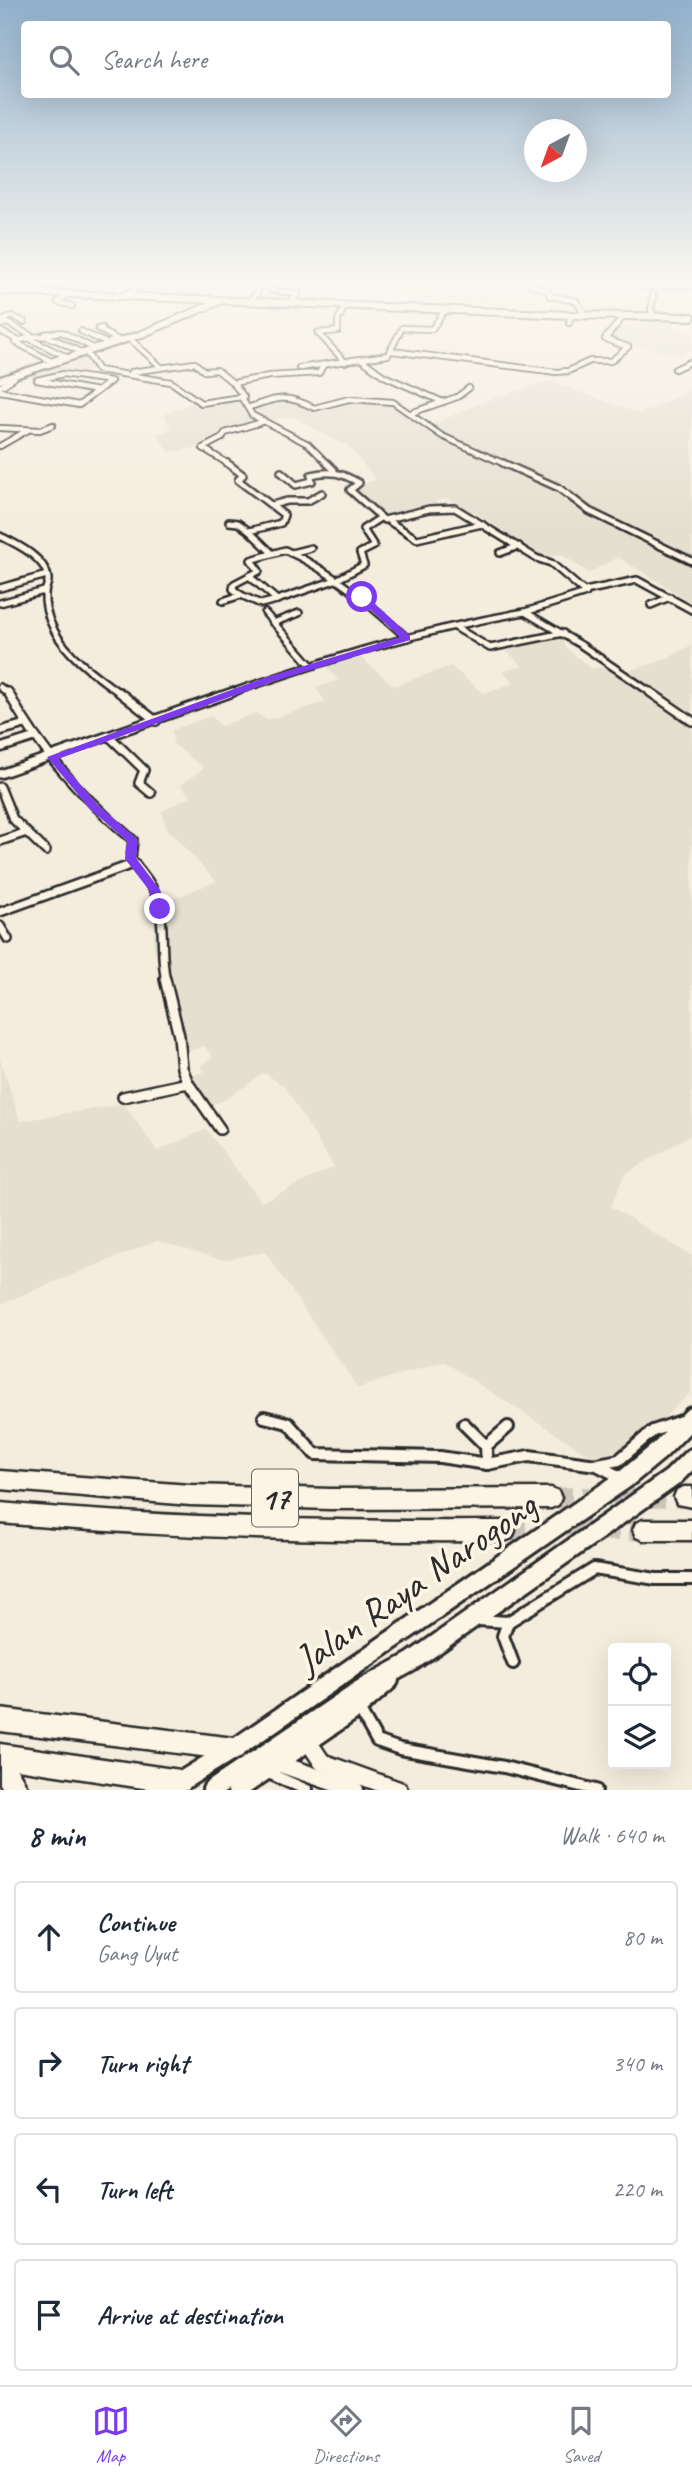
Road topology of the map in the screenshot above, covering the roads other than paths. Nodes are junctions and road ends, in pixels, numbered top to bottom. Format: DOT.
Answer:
graph roads {
  1 [pos="48,365"];
  2 [pos="93,365"];
  3 [pos="158,365"];
  4 [pos="182,365"];
  5 [pos="197,365"];
  6 [pos="324,365"];
  7 [pos="327,365"];
  8 [pos="369,365"];
  9 [pos="498,365"];
  10 [pos="582,365"];
  11 [pos="683,365"];
  12 [pos="161,367"];
  13 [pos="299,368"];
  14 [pos="675,369"];
  15 [pos="127,373"];
  16 [pos="14,378"];
  17 [pos="0,380"];
  18 [pos="233,383"];
  19 [pos="469,388"];
  20 [pos="0,389"];
  21 [pos="97,391"];
  22 [pos="443,402"];
  23 [pos="251,406"];
  24 [pos="411,413"];
  25 [pos="262,422"];
  26 [pos="53,425"];
  27 [pos="0,428"];
  28 [pos="29,429"];
  29 [pos="0,446"];
  30 [pos="334,470"];
  31 [pos="281,472"];
  32 [pos="322,493"];
  33 [pos="272,505"];
  34 [pos="380,517"];
  35 [pos="387,520"];
  36 [pos="229,522"];
  37 [pos="483,524"];
  38 [pos="249,531"];
  39 [pos="0,536"];
  40 [pos="519,546"];
  41 [pos="311,548"];
  42 [pos="272,553"];
  43 [pos="500,553"];
  44 [pos="291,554"];
  45 [pos="692,561"];
  46 [pos="47,575"];
  47 [pos="249,576"];
  48 [pos="338,579"];
  49 [pos="0,588"];
  50 [pos="44,591"];
  51 [pos="585,591"];
  52 [pos="241,595"];
  53 [pos="670,597"];
  54 [pos="277,600"];
  55 [pos="223,601"];
  56 [pos="0,603"];
  57 [pos="651,605"];
  58 [pos="692,610"];
  59 [pos="525,612"];
  60 [pos="265,613"];
  61 [pos="299,613"];
  62 [pos="272,622"];
  63 [pos="455,627"];
  64 [pos="563,634"];
  65 [pos="407,638"];
  66 [pos="311,665"];
  67 [pos="0,687"];
  68 [pos="156,721"];
  69 [pos="692,721"];
  70 [pos="25,724"];
  71 [pos="0,731"];
  72 [pos="35,737"];
  73 [pos="110,737"];
  74 [pos="0,748"];
  75 [pos="52,757"];
  76 [pos="0,773"];
  77 [pos="0,787"];
  78 [pos="151,793"];
  79 [pos="24,833"];
  80 [pos="0,841"];
  81 [pos="46,851"];
  82 [pos="134,864"];
  83 [pos="0,912"];
  84 [pos="0,926"];
  85 [pos="8,939"];
  86 [pos="188,1083"];
  87 [pos="123,1097"];
  88 [pos="220,1129"];
  89 [pos="692,1417"];
  90 [pos="264,1418"];
  91 [pos="464,1424"];
  92 [pos="508,1427"];
  93 [pos="486,1446"];
  94 [pos="692,1458"];
  95 [pos="487,1464"];
  96 [pos="597,1465"];
  97 [pos="625,1479"];
  98 [pos="0,1480"];
  99 [pos="551,1498"];
  100 [pos="0,1513"];
  101 [pos="692,1530"];
  102 [pos="505,1531"];
  103 [pos="643,1531"];
  104 [pos="692,1579"];
  105 [pos="471,1620"];
  106 [pos="508,1622"];
  107 [pos="411,1662"];
  108 [pos="513,1663"];
  109 [pos="358,1707"];
  110 [pos="0,1720"];
  111 [pos="309,1741"];
  112 [pos="234,1749"];
  113 [pos="0,1755"];
  114 [pos="262,1768"];
  115 [pos="0,1770"];
  116 [pos="177,1787"];
  117 [pos="18,1790"];
  118 [pos="212,1790"];
  119 [pos="237,1790"];
  120 [pos="307,1790"];
  121 [pos="355,1790"];
  122 [pos="399,1790"];
  123 [pos="596,1790"];
  1 -- 17 [label="main road"];
  2 -- 15 [label="street"];
  3 -- 12 [label="street"];
  4 -- 12 [label="street"];
  5 -- 18 [label="street"];
  6 -- 7 [label="street"];
  6 -- 13 [label="street"];
  6 -- 18 [label="street"];
  8 -- 22 [label="street"];
  9 -- 10 [label="street"];
  11 -- 14 [label="street"];
  12 -- 15 [label="street"];
  15 -- 23 [label="street"];
  16 -- 20 [label="street"];
  18 -- 23 [label="street"];
  19 -- 22 [label="street"];
  20 -- 21 [label="street"];
  21 -- 21 [label="street"];
  22 -- 24 [label="street"];
  23 -- 24 [label="street"];
  23 -- 25 [label="street"];
  24 -- 45 [label="street"];
  25 -- 30 [label="street"];
  25 -- 33 [label="street"];
  26 -- 28 [label="street"];
  27 -- 28 [label="street"];
  28 -- 29 [label="street"];
  30 -- 31 [label="street"];
  30 -- 34 [label="street"];
  32 -- 33 [label="street"];
  33 -- 38 [label="street"];
  34 -- 35 [label="street"];
  34 -- 48 [label="street"];
  35 -- 37 [label="street"];
  35 -- 37 [label="street"];
  36 -- 38 [label="street"];
  37 -- 40 [label="street"];
  38 -- 42 [label="street"];
  39 -- 46 [label="street"];
  40 -- 43 [label="street"];
  40 -- 51 [label="street"];
  41 -- 44 [label="street"];
  42 -- 44 [label="street"];
  42 -- 47 [label="street"];
  44 -- 48 [label="street"];
  46 -- 49 [label="street"];
  46 -- 50 [label="street"];
  47 -- 52 [label="street"];
  47 -- 54 [label="street"];
  48 -- 54 [label="street"];
  48 -- 65 [label="street"];
  50 -- 56 [label="street"];
  50 -- 68 [label="street"];
  51 -- 53 [label="street"];
  51 -- 59 [label="street"];
  52 -- 54 [label="street"];
  52 -- 55 [label="street"];
  53 -- 57 [label="street"];
  53 -- 58 [label="street"];
  59 -- 63 [label="street"];
  59 -- 64 [label="street"];
  60 -- 62 [label="street"];
  61 -- 62 [label="street"];
  62 -- 66 [label="street"];
  63 -- 64 [label="street"];
  63 -- 65 [label="street"];
  64 -- 69 [label="street"];
  65 -- 66 [label="street"];
  66 -- 68 [label="street"];
  67 -- 70 [label="street"];
  68 -- 73 [label="street"];
  70 -- 71 [label="street"];
  70 -- 72 [label="street"];
  72 -- 74 [label="street"];
  72 -- 75 [label="street"];
  73 -- 75 [label="street"];
  73 -- 78 [label="street"];
  75 -- 76 [label="street"];
  75 -- 82 [label="street"];
  77 -- 79 [label="street"];
  79 -- 80 [label="street"];
  79 -- 81 [label="street"];
  82 -- 83 [label="street"];
  82 -- 86 [label="street"];
  84 -- 85 [label="street"];
  86 -- 87 [label="street"];
  86 -- 88 [label="street"];
  89 -- 96 [label="street"];
  89 -- 97 [label="main road, Jalan Raya Narogong"];
  90 -- 95 [label="street"];
  91 -- 93 [label="street"];
  92 -- 93 [label="street"];
  93 -- 95 [label="street"];
  94 -- 105 [label="main road, Jalan Raya Narogong"];
  95 -- 96 [label="street"];
  96 -- 97 [label="street"];
  97 -- 112 [label="main road, Jalan Raya Narogong"];
  98 -- 99 [label="highway, 17"];
  100 -- 102 [label="highway, 17"];
  101 -- 103 [label="highway"];
  104 -- 106 [label="street"];
  105 -- 106 [label="street"];
  105 -- 107 [label="main road, Jalan Raya Narogong"];
  106 -- 108 [label="street"];
  107 -- 109 [label="main road"];
  107 -- 114 [label="main road, Jalan Raya Narogong"];
  109 -- 111 [label="main road"];
  109 -- 123 [label="street"];
  110 -- 112 [label="highway"];
  111 -- 114 [label="main road"];
  111 -- 122 [label="main road"];
  112 -- 114 [label="main road"];
  112 -- 116 [label="main road, Jalan Raya Narogong"];
  113 -- 116 [label="highway"];
  114 -- 118 [label="main road, Jalan Raya Narogong"];
  114 -- 119 [label="main road"];
  114 -- 120 [label="street"];
  114 -- 121 [label="main road"];
  115 -- 117 [label="highway"];
}
